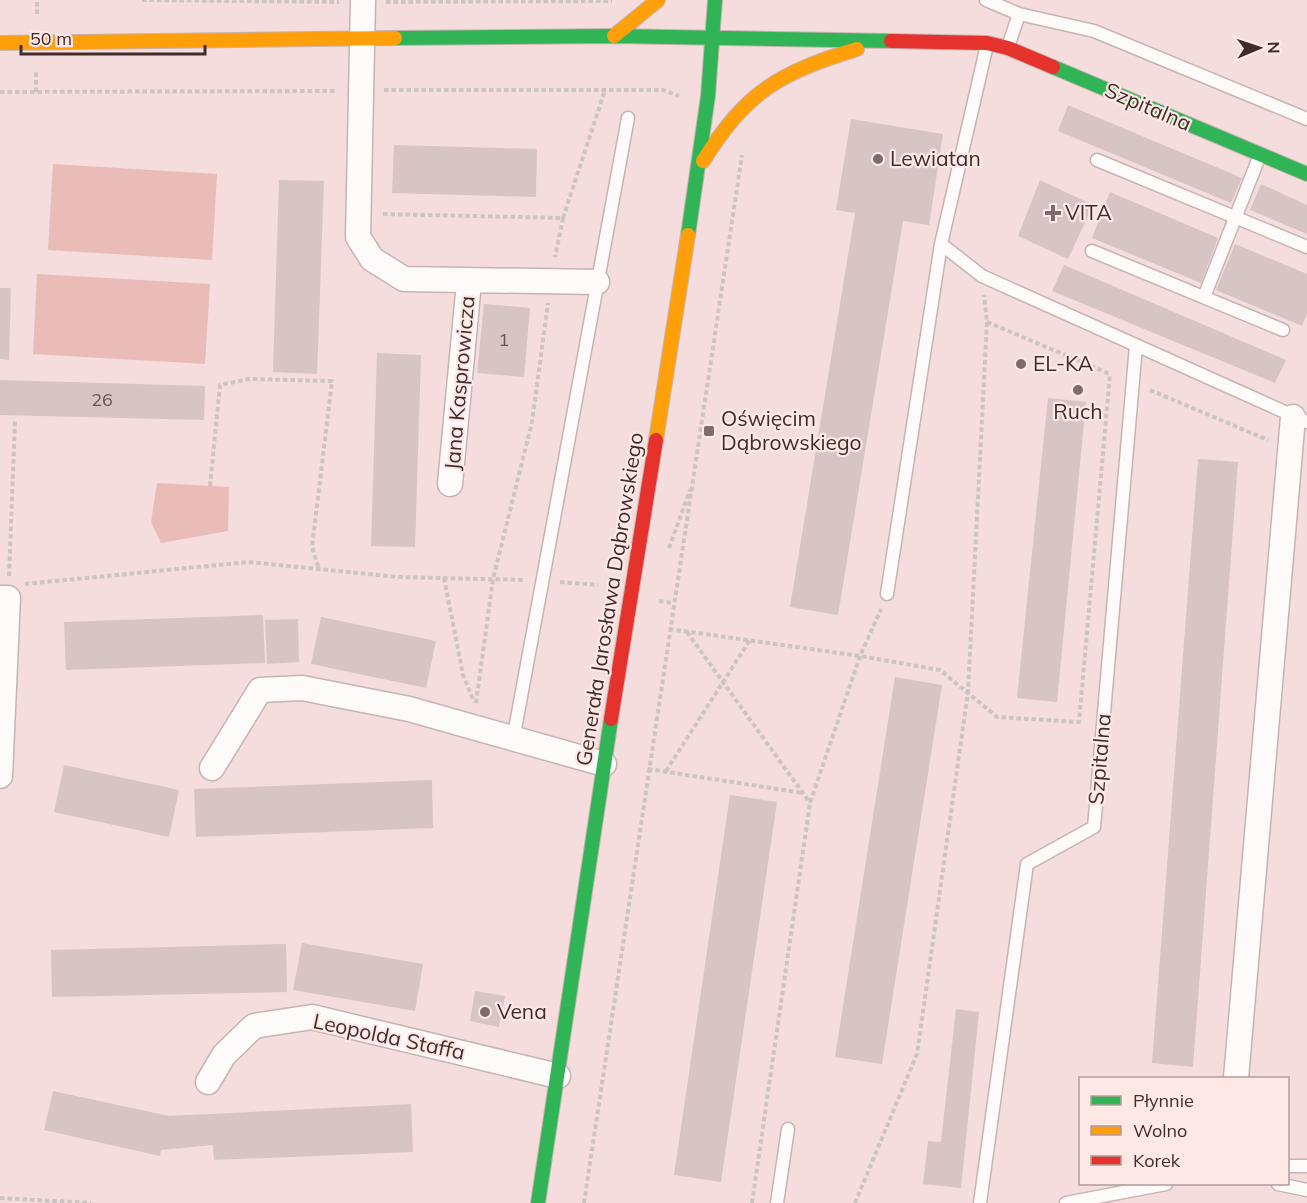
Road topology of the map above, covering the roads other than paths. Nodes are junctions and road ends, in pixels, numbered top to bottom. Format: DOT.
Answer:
graph roads {
  1 [pos="658,0"];
  2 [pos="715,0"];
  3 [pos="986,0"];
  4 [pos="363,1"];
  5 [pos="1019,14"];
  6 [pos="614,36"];
  7 [pos="713,36"];
  8 [pos="362,40"];
  9 [pos="890,40"];
  10 [pos="0,43"];
  11 [pos="987,43"];
  12 [pos="1008,48"];
  13 [pos="628,118"];
  14 [pos="1307,119"];
  15 [pos="1260,154"];
  16 [pos="1096,160"];
  17 [pos="699,168"];
  18 [pos="1307,174"];
  19 [pos="1236,218"];
  20 [pos="941,244"];
  21 [pos="1307,246"];
  22 [pos="1092,251"];
  23 [pos="469,282"];
  24 [pos="597,282"];
  25 [pos="1204,297"];
  26 [pos="1283,330"];
  27 [pos="1136,346"];
  28 [pos="1300,420"];
  29 [pos="450,484"];
  30 [pos="6,594"];
  31 [pos="887,594"];
  32 [pos="513,740"];
  33 [pos="604,764"];
  34 [pos="212,768"];
  35 [pos="0,776"];
  36 [pos="558,1076"];
  37 [pos="1236,1077"];
  38 [pos="208,1082"];
  39 [pos="788,1129"];
  40 [pos="1289,1166"];
  41 [pos="1307,1166"];
  42 [pos="1161,1185"];
  43 [pos="1283,1185"];
  44 [pos="1307,1190"];
  45 [pos="538,1203"];
  46 [pos="777,1203"];
  47 [pos="980,1203"];
  48 [pos="1066,1203"];
  1 -- 6 [label="street"];
  2 -- 7 [label="street, Generała Jarosława Dąbrowskiego"];
  3 -- 5 [label="lane"];
  4 -- 8 [label="street, Jana Kasprowicza"];
  5 -- 12 [label="lane"];
  5 -- 14 [label="lane"];
  6 -- 7 [label="street, Szpitalna"];
  6 -- 8 [label="street, Szpitalna"];
  7 -- 9 [label="street, Szpitalna"];
  7 -- 17 [label="street, Generała Jarosława Dąbrowskiego"];
  8 -- 10 [label="street, Szpitalna"];
  8 -- 23 [label="street, Jana Kasprowicza"];
  9 -- 11 [label="street, Szpitalna"];
  9 -- 17 [label="street"];
  11 -- 12 [label="street, Szpitalna"];
  11 -- 20 [label="lane"];
  12 -- 15 [label="street, Szpitalna"];
  13 -- 24 [label="lane"];
  15 -- 18 [label="street, Szpitalna"];
  15 -- 19 [label="lane"];
  16 -- 19 [label="lane"];
  17 -- 33 [label="street, Generała Jarosława Dąbrowskiego"];
  19 -- 21 [label="lane"];
  19 -- 25 [label="lane"];
  20 -- 27 [label="lane"];
  20 -- 31 [label="lane"];
  22 -- 25 [label="lane"];
  23 -- 24 [label="street, Jana Kasprowicza"];
  23 -- 29 [label="street, Jana Kasprowicza"];
  24 -- 32 [label="lane"];
  25 -- 26 [label="lane"];
  27 -- 28 [label="lane"];
  27 -- 47 [label="lane, Szpitalna"];
  28 -- 37 [label="street"];
  30 -- 35 [label="street"];
  32 -- 33 [label="street"];
  32 -- 34 [label="street"];
  33 -- 36 [label="street, Generała Jarosława Dąbrowskiego"];
  36 -- 38 [label="street, Leopolda Staffa"];
  36 -- 45 [label="street, Generała Jarosława Dąbrowskiego"];
  39 -- 46 [label="lane"];
  40 -- 41 [label="lane"];
  42 -- 48 [label="lane"];
  43 -- 44 [label="lane"];
}
